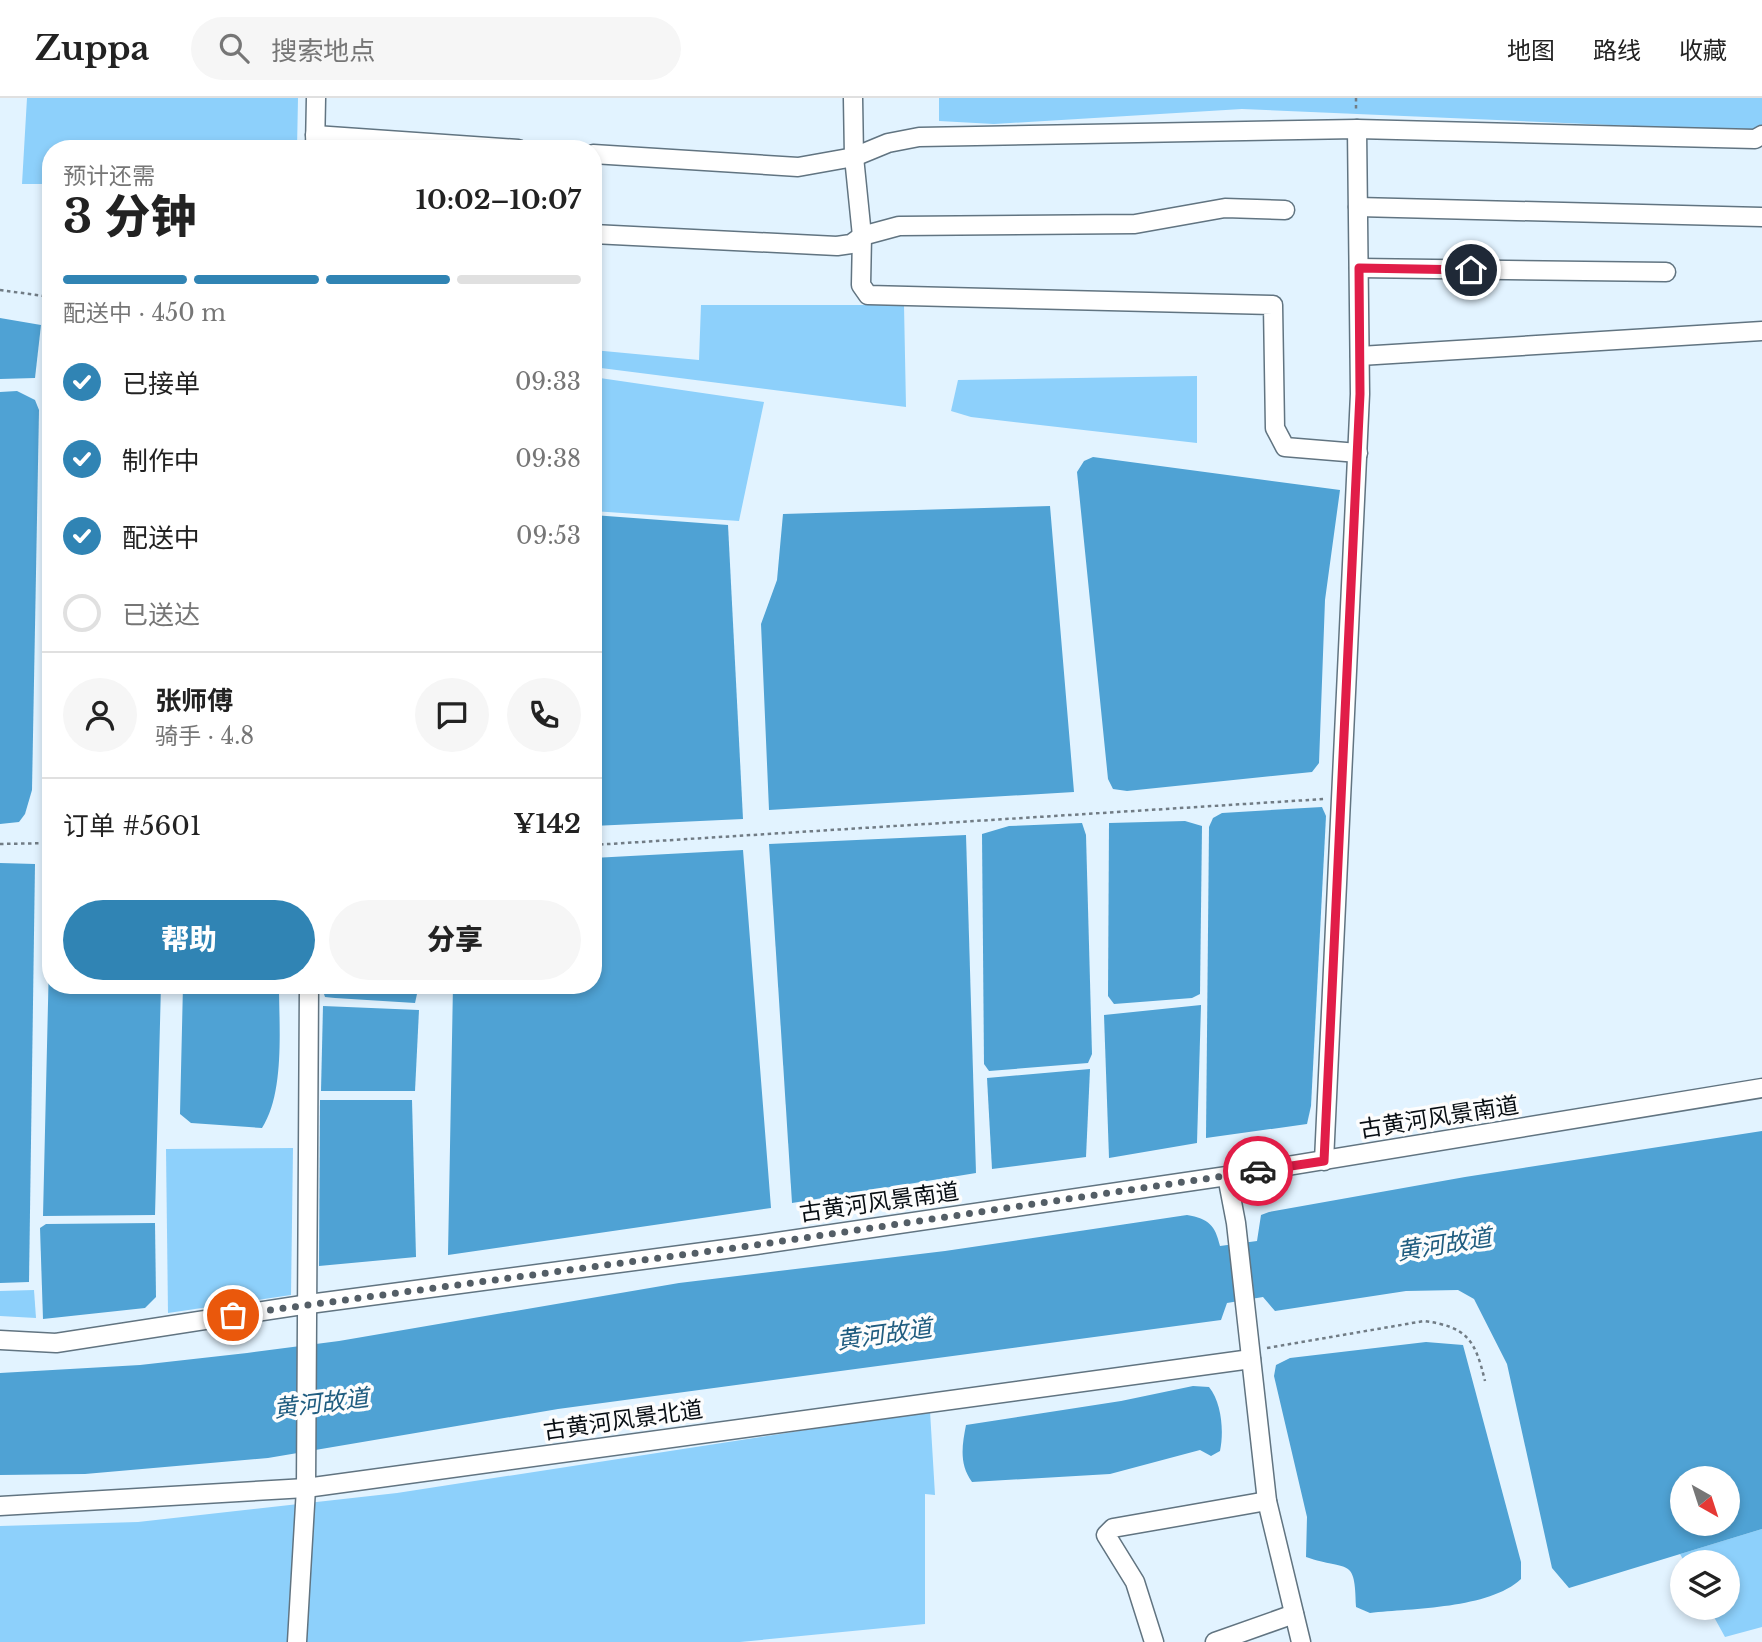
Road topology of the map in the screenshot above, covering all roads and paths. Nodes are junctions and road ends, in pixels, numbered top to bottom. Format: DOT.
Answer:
graph roads {
  1 [pos="316,98"];
  2 [pos="853,98"];
  3 [pos="1357,129"];
  4 [pos="1762,135"];
  5 [pos="315,140"];
  6 [pos="602,155"];
  7 [pos="854,157"];
  8 [pos="1358,207"];
  9 [pos="1285,210"];
  10 [pos="1762,217"];
  11 [pos="602,234"];
  12 [pos="862,236"];
  13 [pos="1359,268"];
  14 [pos="1666,272"];
  15 [pos="0,290"];
  16 [pos="42,296"];
  17 [pos="1762,331"];
  18 [pos="1360,356"];
  19 [pos="1358,453"];
  20 [pos="1342,798"];
  21 [pos="42,843"];
  22 [pos="0,844"];
  23 [pos="602,844"];
  24 [pos="309,994"];
  25 [pos="1762,1088"];
  26 [pos="1324,1161"];
  27 [pos="1227,1176"];
  28 [pos="309,1312"];
  29 [pos="0,1340"];
  30 [pos="1250,1350"];
  31 [pos="1485,1381"];
  32 [pos="306,1488"];
  33 [pos="1267,1501"];
  34 [pos="0,1506"];
  35 [pos="1294,1614"];
  36 [pos="297,1642"];
  37 [pos="1154,1642"];
  38 [pos="1215,1642"];
  39 [pos="1301,1642"];
  1 -- 5 [label="street"];
  2 -- 7 [label="street"];
  3 -- 4 [label="street"];
  3 -- 7 [label="street"];
  3 -- 8 [label="street"];
  6 -- 7 [label="street"];
  7 -- 12 [label="street"];
  8 -- 10 [label="street"];
  8 -- 13 [label="street"];
  9 -- 12 [label="street"];
  11 -- 12 [label="street"];
  12 -- 19 [label="street"];
  13 -- 14 [label="street"];
  13 -- 18 [label="street"];
  15 -- 16 [label="path"];
  17 -- 18 [label="street"];
  18 -- 19 [label="street"];
  19 -- 20 [label="street"];
  20 -- 23 [label="path"];
  20 -- 26 [label="street"];
  21 -- 22 [label="path"];
  24 -- 28 [label="street"];
  25 -- 26 [label="street, 古黄河风景南道"];
  26 -- 27 [label="street, 古黄河风景南道"];
  27 -- 28 [label="street, 古黄河风景南道"];
  27 -- 30 [label="street"];
  28 -- 29 [label="street, 古黄河风景南道"];
  28 -- 32 [label="street"];
  30 -- 31 [label="path"];
  30 -- 32 [label="street, 古黄河风景北道"];
  30 -- 33 [label="street"];
  32 -- 34 [label="street, 古黄河风景北道"];
  32 -- 36 [label="street"];
  33 -- 35 [label="street"];
  33 -- 37 [label="street"];
  35 -- 38 [label="street"];
  35 -- 39 [label="street"];
}
